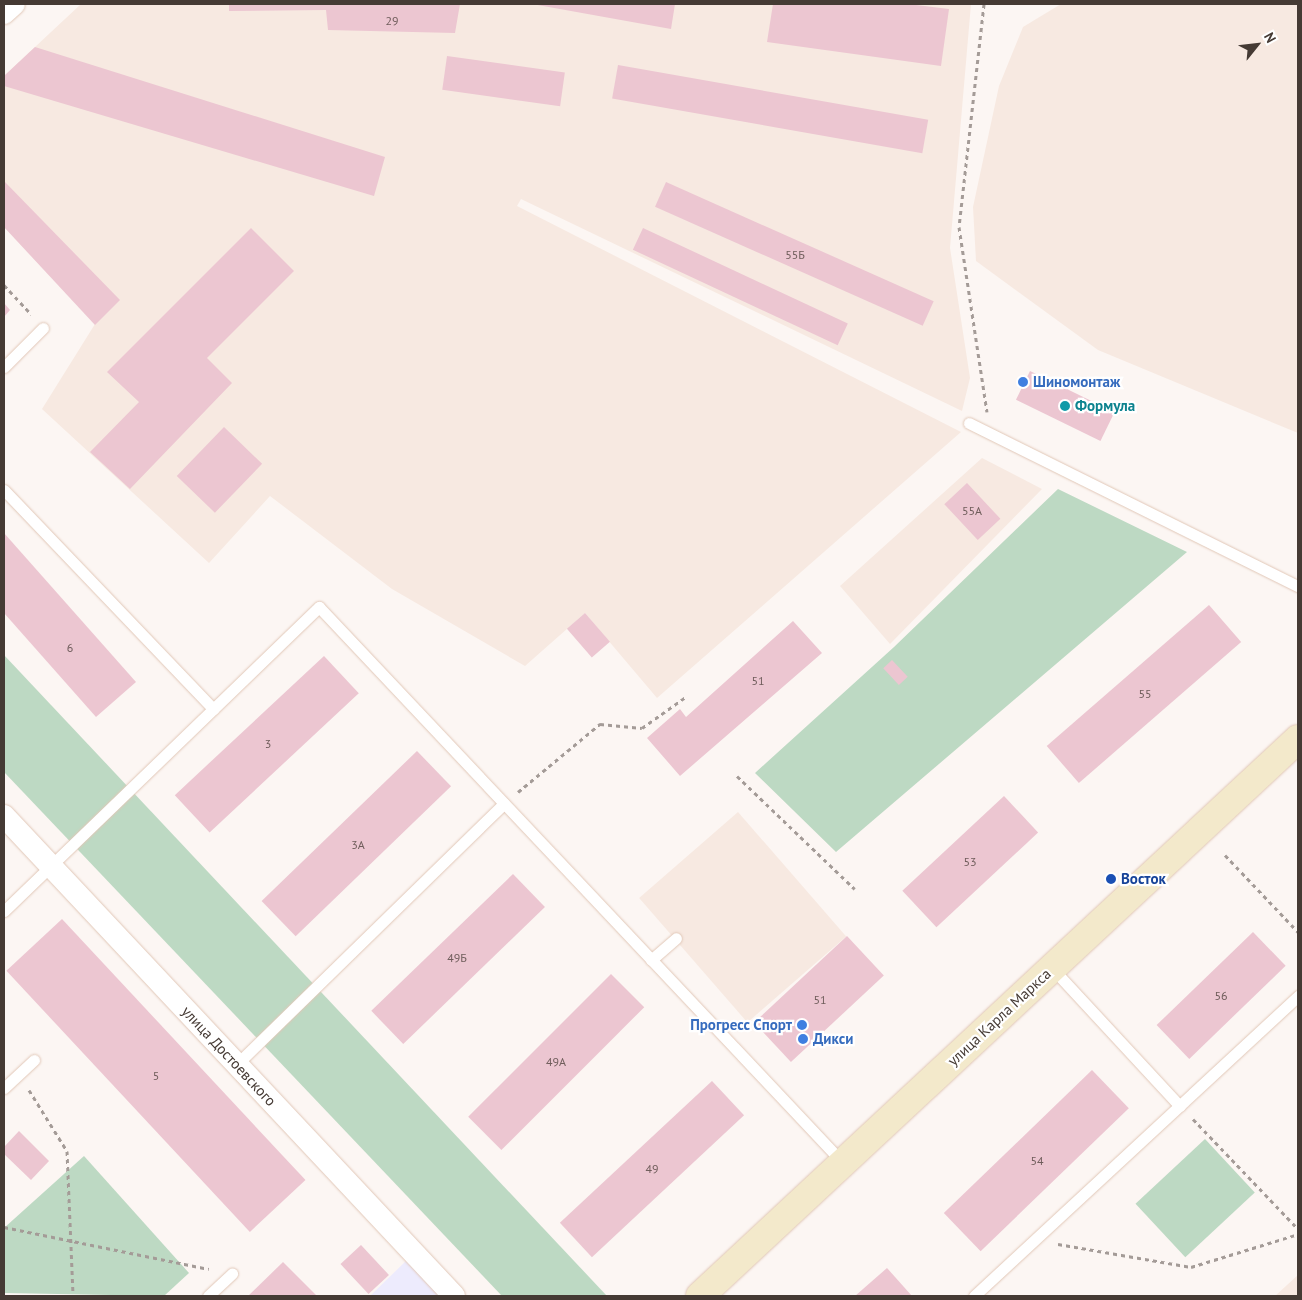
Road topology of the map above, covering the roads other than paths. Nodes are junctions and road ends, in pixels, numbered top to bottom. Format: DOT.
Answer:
graph roads {
  1 [pos="14,4"];
  2 [pos="4,12"];
  3 [pos="43,328"];
  4 [pos="4,367"];
  5 [pos="969,423"];
  6 [pos="4,490"];
  7 [pos="1298,586"];
  8 [pos="213,709"];
  9 [pos="1298,739"];
  10 [pos="504,803"];
  11 [pos="4,816"];
  12 [pos="50,867"];
  13 [pos="4,911"];
  14 [pos="676,938"];
  15 [pos="651,960"];
  16 [pos="1051,968"];
  17 [pos="1298,996"];
  18 [pos="34,1060"];
  19 [pos="237,1064"];
  20 [pos="4,1088"];
  21 [pos="1180,1106"];
  22 [pos="844,1164"];
  23 [pos="232,1274"];
  24 [pos="208,1296"];
  25 [pos="454,1296"];
  26 [pos="700,1296"];
  27 [pos="974,1296"];
  1 -- 2 [label="street"];
  3 -- 4 [label="lane"];
  5 -- 7 [label="lane"];
  6 -- 8 [label="lane"];
  8 -- 10 [label="lane"];
  8 -- 12 [label="lane"];
  9 -- 16 [label="main road, улица Карла Маркса"];
  10 -- 15 [label="lane"];
  10 -- 19 [label="lane"];
  11 -- 12 [label="street, улица Достоевского"];
  12 -- 13 [label="lane"];
  12 -- 19 [label="street, улица Достоевского"];
  14 -- 15 [label="lane"];
  15 -- 22 [label="lane"];
  16 -- 21 [label="lane"];
  16 -- 22 [label="main road, улица Карла Маркса"];
  17 -- 21 [label="lane"];
  18 -- 20 [label="lane"];
  19 -- 25 [label="street, улица Достоевского"];
  21 -- 27 [label="lane"];
  22 -- 26 [label="main road, улица Карла Маркса"];
  23 -- 24 [label="lane"];
}
